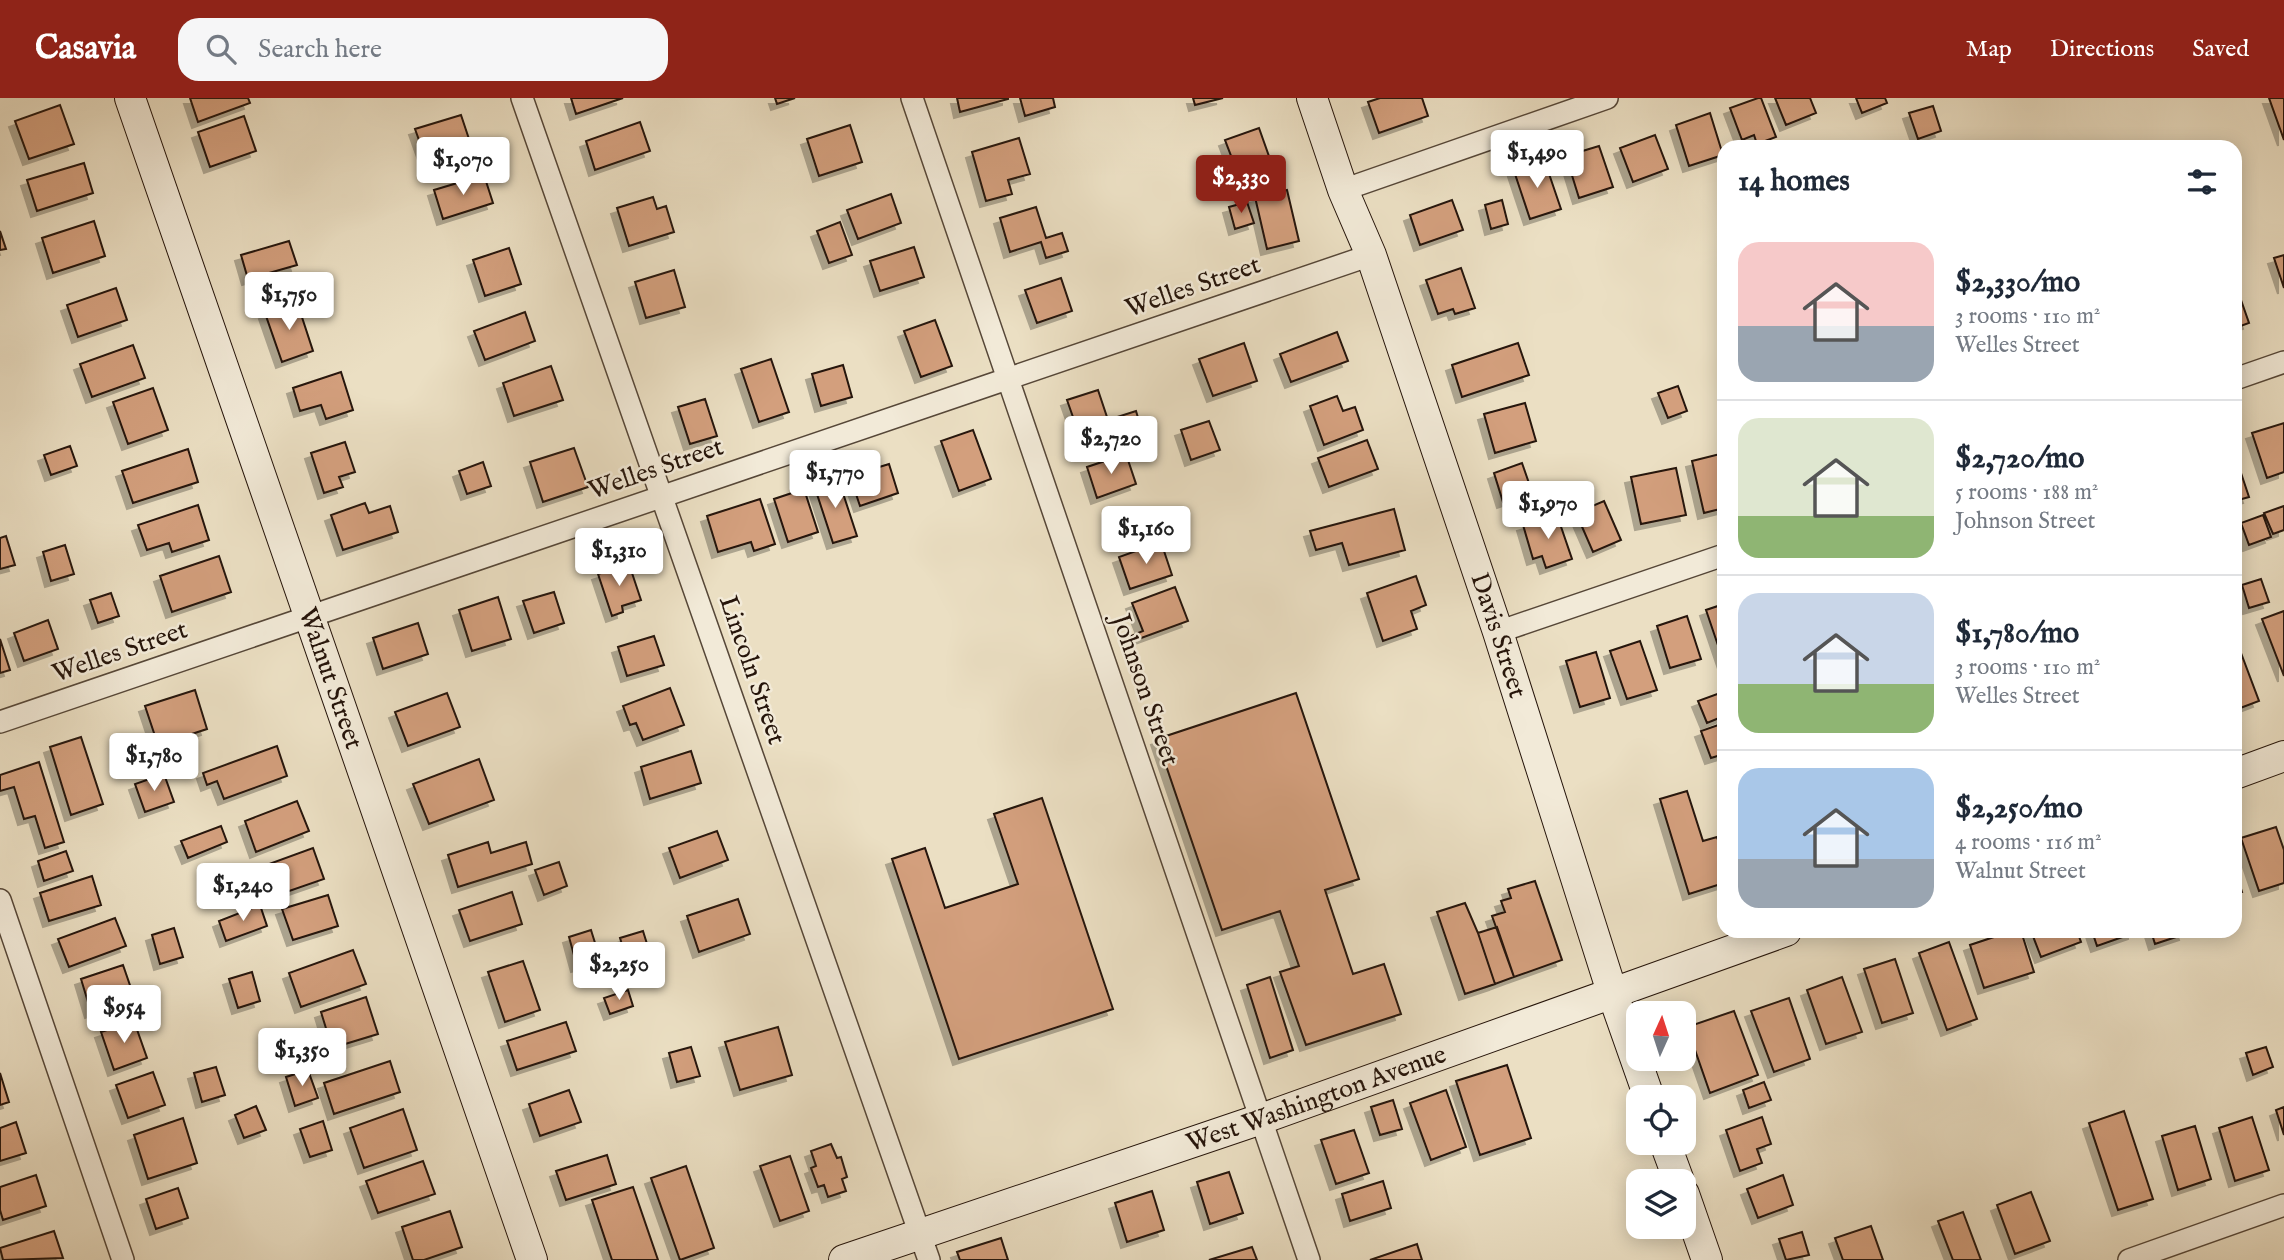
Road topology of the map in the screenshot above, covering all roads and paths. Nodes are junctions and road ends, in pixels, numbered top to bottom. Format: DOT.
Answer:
graph roads {
  1 [pos="130,98"];
  2 [pos="522,98"];
  3 [pos="912,98"];
  4 [pos="1312,98"];
  5 [pos="1607,98"];
  6 [pos="1343,190"];
  7 [pos="1371,256"];
  8 [pos="2284,362"];
  9 [pos="2242,377"];
  10 [pos="1010,380"];
  11 [pos="662,496"];
  12 [pos="1717,557"];
  13 [pos="311,617"];
  14 [pos="1498,632"];
  15 [pos="0,722"];
  16 [pos="2284,756"];
  17 [pos="2242,771"];
  18 [pos="0,900"];
  19 [pos="1766,938"];
  20 [pos="1612,992"];
  21 [pos="1646,1085"];
  22 [pos="1261,1119"];
  23 [pos="2284,1205"];
  24 [pos="1696,1228"];
  25 [pos="924,1247"];
  26 [pos="123,1260"];
  27 [pos="531,1260"];
  28 [pos="844,1260"];
  29 [pos="1309,1260"];
  30 [pos="1707,1260"];
  31 [pos="2129,1260"];
  1 -- 13 [label="street, Walnut Street"];
  2 -- 11 [label="street, Lincoln Street"];
  3 -- 10 [label="street, Johnson Street"];
  4 -- 6 [label="street, Davis Street"];
  5 -- 6 [label="street"];
  6 -- 7 [label="street, Davis Street"];
  7 -- 10 [label="street, Welles Street"];
  7 -- 14 [label="street, Davis Street"];
  8 -- 9 [label="street"];
  10 -- 11 [label="street, Welles Street"];
  10 -- 22 [label="street, Johnson Street"];
  11 -- 13 [label="street, Welles Street"];
  11 -- 25 [label="street, Lincoln Street"];
  12 -- 14 [label="street"];
  13 -- 15 [label="street, Welles Street"];
  13 -- 27 [label="street, Walnut Street"];
  14 -- 20 [label="street, Davis Street"];
  16 -- 17 [label="street"];
  18 -- 26 [label="street"];
  19 -- 20 [label="street, West Washington Avenue"];
  20 -- 21 [label="street, Davis Street"];
  20 -- 22 [label="street, West Washington Avenue"];
  22 -- 25 [label="street, West Washington Avenue"];
  22 -- 29 [label="street, Johnson Street"];
  23 -- 31 [label="street"];
  24 -- 30 [label="street"];
  25 -- 28 [label="street, West Washington Avenue"];
}
